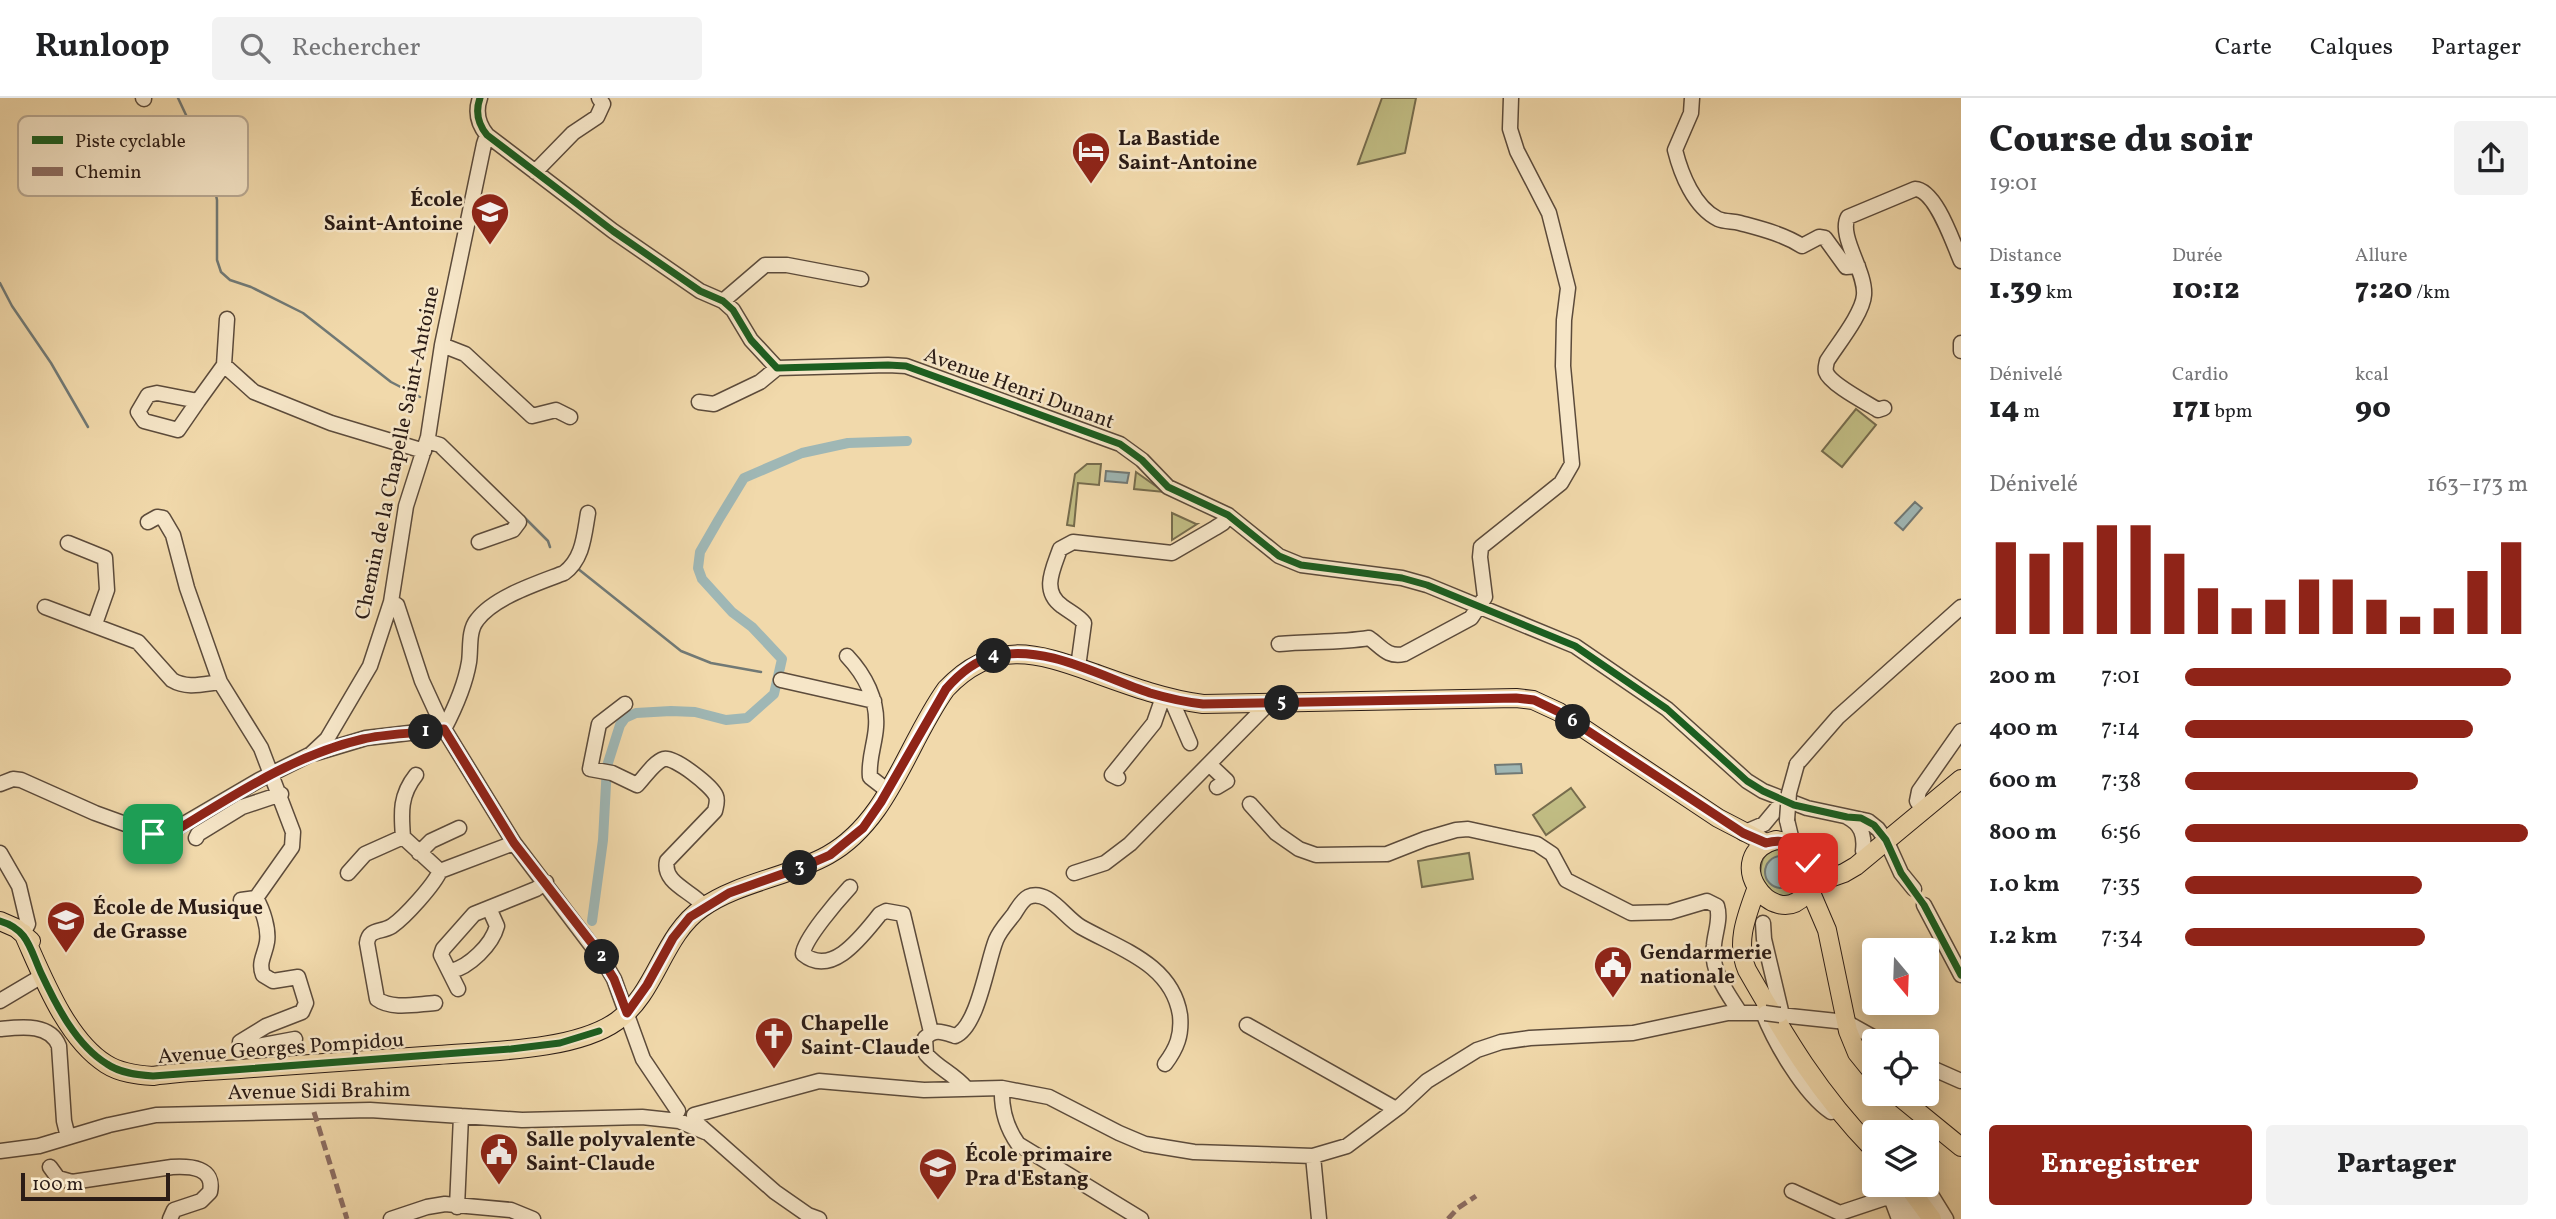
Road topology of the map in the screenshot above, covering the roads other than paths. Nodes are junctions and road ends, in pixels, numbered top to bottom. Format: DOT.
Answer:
graph roads {
  1 [pos="480,98"];
  2 [pos="599,98"];
  3 [pos="1511,98"];
  4 [pos="1692,98"];
  5 [pos="487,135"];
  6 [pos="535,172"];
  7 [pos="1961,261"];
  8 [pos="1858,267"];
  9 [pos="861,279"];
  10 [pos="723,301"];
  11 [pos="227,319"];
  12 [pos="1961,343"];
  13 [pos="442,345"];
  14 [pos="1961,351"];
  15 [pos="224,365"];
  16 [pos="777,368"];
  17 [pos="198,401"];
  18 [pos="699,402"];
  19 [pos="1884,408"];
  20 [pos="570,417"];
  21 [pos="426,446"];
  22 [pos="588,513"];
  23 [pos="1228,515"];
  24 [pos="148,522"];
  25 [pos="480,542"];
  26 [pos="68,543"];
  27 [pos="391,602"];
  28 [pos="45,607"];
  29 [pos="1479,607"];
  30 [pos="1961,607"];
  31 [pos="95,624"];
  32 [pos="1279,644"];
  33 [pos="847,656"];
  34 [pos="1077,667"];
  35 [pos="781,680"];
  36 [pos="220,682"];
  37 [pos="1167,698"];
  38 [pos="874,701"];
  39 [pos="625,704"];
  40 [pos="1268,704"];
  41 [pos="444,729"];
  42 [pos="1961,731"];
  43 [pos="1190,743"];
  44 [pos="311,754"];
  45 [pos="1209,764"];
  46 [pos="272,774"];
  47 [pos="416,775"];
  48 [pos="1118,778"];
  49 [pos="1961,779"];
  50 [pos="0,784"];
  51 [pos="1217,787"];
  52 [pos="888,791"];
  53 [pos="281,794"];
  54 [pos="1250,804"];
  55 [pos="1778,816"];
  56 [pos="1916,816"];
  57 [pos="1847,817"];
  58 [pos="1718,818"];
  59 [pos="459,828"];
  60 [pos="1743,833"];
  61 [pos="403,837"];
  62 [pos="196,838"];
  63 [pos="1885,838"];
  64 [pos="514,843"];
  65 [pos="1767,843"];
  66 [pos="1793,845"];
  67 [pos="1863,851"];
  68 [pos="0,853"];
  69 [pos="419,853"];
  70 [pos="1751,863"];
  71 [pos="1808,863"];
  72 [pos="440,871"];
  73 [pos="348,873"];
  74 [pos="1074,873"];
  75 [pos="546,882"];
  76 [pos="850,887"];
  77 [pos="1757,887"];
  78 [pos="1810,887"];
  79 [pos="1914,889"];
  80 [pos="1783,904"];
  81 [pos="1924,905"];
  82 [pos="705,906"];
  83 [pos="489,908"];
  84 [pos="0,921"];
  85 [pos="1823,921"];
  86 [pos="1755,922"];
  87 [pos="23,933"];
  88 [pos="451,971"];
  89 [pos="1961,975"];
  90 [pos="42,976"];
  91 [pos="458,989"];
  92 [pos="0,1000"];
  93 [pos="435,1003"];
  94 [pos="1739,1012"];
  95 [pos="627,1013"];
  96 [pos="1776,1013"];
  97 [pos="77,1020"];
  98 [pos="1846,1022"];
  99 [pos="1247,1025"];
  100 [pos="0,1029"];
  101 [pos="1862,1031"];
  102 [pos="931,1032"];
  103 [pos="295,1039"];
  104 [pos="1862,1059"];
  105 [pos="1165,1064"];
  106 [pos="943,1070"];
  107 [pos="1939,1071"];
  108 [pos="651,1073"];
  109 [pos="168,1074"];
  110 [pos="1961,1081"];
  111 [pos="966,1088"];
  112 [pos="1002,1088"];
  113 [pos="946,1089"];
  114 [pos="1911,1106"];
  115 [pos="719,1109"];
  116 [pos="1396,1109"];
  117 [pos="1837,1111"];
  118 [pos="683,1115"];
  119 [pos="461,1116"];
  120 [pos="710,1136"];
  121 [pos="1862,1136"];
  122 [pos="68,1138"];
  123 [pos="1961,1147"];
  124 [pos="0,1151"];
  125 [pos="1313,1156"];
  126 [pos="50,1167"];
  127 [pos="1792,1191"];
  128 [pos="1878,1197"];
  129 [pos="1895,1197"];
  130 [pos="1904,1197"];
  131 [pos="1908,1197"];
  132 [pos="1932,1197"];
  133 [pos="457,1207"];
  134 [pos="170,1219"];
  135 [pos="391,1219"];
  136 [pos="533,1219"];
  137 [pos="819,1219"];
  138 [pos="1141,1219"];
  139 [pos="1319,1219"];
  140 [pos="1899,1219"];
  141 [pos="1916,1219"];
  142 [pos="1931,1219"];
  143 [pos="1946,1219"];
  1 -- 5 [label="street"];
  2 -- 6 [label="street"];
  3 -- 29 [label="street"];
  4 -- 8 [label="street"];
  5 -- 6 [label="street"];
  5 -- 13 [label="street, Chemin de la Chapelle Saint-Antoine"];
  6 -- 10 [label="street"];
  7 -- 8 [label="street"];
  8 -- 19 [label="street"];
  9 -- 10 [label="street"];
  10 -- 16 [label="street"];
  11 -- 15 [label="street"];
  12 -- 14 [label="street"];
  13 -- 20 [label="street"];
  13 -- 21 [label="street, Chemin de la Chapelle Saint-Antoine"];
  15 -- 17 [label="street"];
  15 -- 21 [label="street"];
  16 -- 18 [label="street"];
  16 -- 23 [label="street, Avenue Henri Dunant"];
  21 -- 25 [label="street"];
  21 -- 27 [label="street, Chemin de la Chapelle Saint-Antoine"];
  22 -- 41 [label="street"];
  23 -- 29 [label="street, Avenue Henri Dunant"];
  23 -- 34 [label="street"];
  24 -- 36 [label="street"];
  26 -- 31 [label="street"];
  27 -- 41 [label="street"];
  27 -- 44 [label="street, Chemin de la Chapelle Saint-Antoine"];
  28 -- 31 [label="street"];
  29 -- 32 [label="street"];
  29 -- 57 [label="street, Avenue Henri Dunant"];
  30 -- 55 [label="street, bridge"];
  31 -- 36 [label="street"];
  33 -- 38 [label="street"];
  34 -- 37 [label="main road"];
  34 -- 52 [label="main road"];
  35 -- 38 [label="street"];
  36 -- 46 [label="street"];
  37 -- 40 [label="main road"];
  37 -- 43 [label="street"];
  37 -- 48 [label="street"];
  38 -- 52 [label="street"];
  39 -- 82 [label="street"];
  40 -- 45 [label="street"];
  40 -- 58 [label="main road"];
  41 -- 44 [label="street"];
  41 -- 64 [label="street"];
  42 -- 56 [label="street"];
  44 -- 46 [label="street, Chemin de la Chapelle Saint-Antoine"];
  45 -- 51 [label="street"];
  45 -- 74 [label="street"];
  46 -- 50 [label="street, Chemin de la Chapelle Saint-Antoine"];
  46 -- 53 [label="street"];
  47 -- 61 [label="street"];
  49 -- 56 [label="main road"];
  52 -- 82 [label="main road"];
  53 -- 62 [label="street"];
  53 -- 103 [label="street"];
  54 -- 94 [label="street"];
  55 -- 60 [label="street"];
  55 -- 65 [label="street"];
  55 -- 66 [label="street"];
  56 -- 63 [label="main road"];
  57 -- 63 [label="street, Avenue Henri Dunant"];
  57 -- 67 [label="street"];
  58 -- 60 [label="main road"];
  58 -- 70 [label="main road"];
  59 -- 69 [label="street"];
  60 -- 65 [label="main road"];
  61 -- 69 [label="street"];
  61 -- 73 [label="street"];
  63 -- 67 [label="main road"];
  63 -- 78 [label="main road"];
  63 -- 79 [label="street"];
  64 -- 72 [label="street"];
  64 -- 75 [label="street"];
  65 -- 66 [label="main road"];
  65 -- 70 [label="main road"];
  66 -- 71 [label="main road"];
  67 -- 71 [label="main road"];
  68 -- 87 [label="street"];
  69 -- 72 [label="street"];
  70 -- 77 [label="main road"];
  71 -- 78 [label="main road"];
  72 -- 93 [label="street"];
  75 -- 83 [label="street"];
  75 -- 95 [label="street"];
  76 -- 102 [label="street"];
  77 -- 80 [label="main road"];
  77 -- 86 [label="main road"];
  78 -- 80 [label="main road"];
  78 -- 85 [label="main road"];
  80 -- 85 [label="main road"];
  80 -- 86 [label="main road"];
  81 -- 89 [label="street"];
  82 -- 95 [label="main road"];
  83 -- 88 [label="street"];
  83 -- 88 [label="street"];
  84 -- 87 [label="main road, Avenue Georges Pompidou"];
  85 -- 98 [label="main road"];
  86 -- 96 [label="street"];
  86 -- 117 [label="main road"];
  87 -- 90 [label="main road, Avenue Georges Pompidou"];
  87 -- 97 [label="main road, Avenue Georges Pompidou"];
  88 -- 91 [label="street"];
  90 -- 92 [label="street"];
  90 -- 97 [label="main road"];
  90 -- 109 [label="main road, Avenue Georges Pompidou"];
  94 -- 96 [label="street, Avenue Sidi Brahim"];
  94 -- 116 [label="street, Avenue Sidi Brahim"];
  95 -- 108 [label="street"];
  95 -- 109 [label="main road, Avenue Georges Pompidou"];
  96 -- 98 [label="street, Avenue Sidi Brahim"];
  96 -- 117 [label="street"];
  97 -- 109 [label="main road, Avenue Georges Pompidou"];
  98 -- 101 [label="street"];
  98 -- 104 [label="main road"];
  99 -- 116 [label="street"];
  100 -- 122 [label="street"];
  102 -- 105 [label="street"];
  102 -- 106 [label="street"];
  106 -- 111 [label="street"];
  106 -- 113 [label="street"];
  107 -- 110 [label="street"];
  108 -- 118 [label="street"];
  108 -- 118 [label="street"];
  111 -- 112 [label="street, Avenue Sidi Brahim"];
  111 -- 113 [label="street, Avenue Sidi Brahim"];
  112 -- 125 [label="street, Avenue Sidi Brahim"];
  112 -- 138 [label="street"];
  113 -- 115 [label="street, Avenue Sidi Brahim"];
  114 -- 123 [label="main road"];
  115 -- 118 [label="street, Avenue Sidi Brahim"];
  115 -- 120 [label="street"];
  116 -- 125 [label="street, Avenue Sidi Brahim"];
  117 -- 121 [label="main road"];
  118 -- 119 [label="street, Avenue Sidi Brahim"];
  118 -- 120 [label="street"];
  119 -- 122 [label="street, Avenue Sidi Brahim"];
  119 -- 133 [label="street"];
  120 -- 137 [label="street"];
  122 -- 124 [label="street, Avenue Sidi Brahim"];
  125 -- 139 [label="street"];
  126 -- 134 [label="street"];
  127 -- 128 [label="street"];
  129 -- 140 [label="street"];
  130 -- 141 [label="street"];
  131 -- 142 [label="main road"];
  132 -- 143 [label="street"];
  133 -- 135 [label="street"];
  133 -- 136 [label="street"];
}
